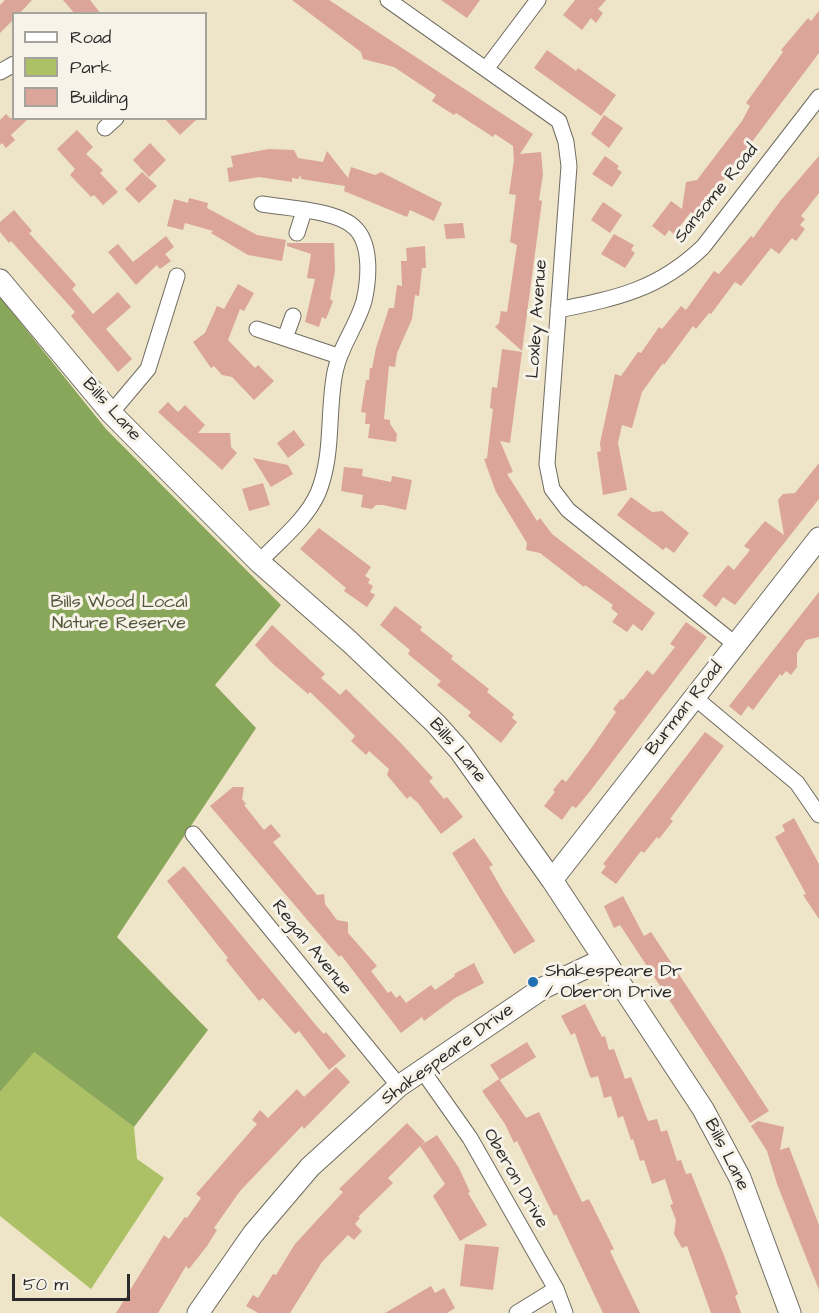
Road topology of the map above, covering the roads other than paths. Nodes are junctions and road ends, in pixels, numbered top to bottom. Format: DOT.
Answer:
graph roads {
  1 [pos="388,0"];
  2 [pos="538,0"];
  3 [pos="486,69"];
  4 [pos="819,98"];
  5 [pos="261,204"];
  6 [pos="304,211"];
  7 [pos="297,233"];
  8 [pos="177,276"];
  9 [pos="0,280"];
  10 [pos="558,310"];
  11 [pos="293,316"];
  12 [pos="257,328"];
  13 [pos="285,338"];
  14 [pos="338,356"];
  15 [pos="111,413"];
  16 [pos="819,538"];
  17 [pos="259,562"];
  18 [pos="735,644"];
  19 [pos="694,697"];
  20 [pos="819,815"];
  21 [pos="193,834"];
  22 [pos="552,880"];
  23 [pos="602,960"];
  24 [pos="423,1070"];
  25 [pos="399,1086"];
  26 [pos="556,1289"];
  27 [pos="198,1313"];
  28 [pos="517,1313"];
  29 [pos="565,1313"];
  30 [pos="790,1313"];
  1 -- 3 [label="street, Loxley Avenue"];
  2 -- 3 [label="street"];
  3 -- 10 [label="street, Loxley Avenue"];
  4 -- 10 [label="street, Sansome Road"];
  5 -- 6 [label="street"];
  6 -- 7 [label="street"];
  6 -- 14 [label="street"];
  8 -- 15 [label="street"];
  9 -- 15 [label="street, Bills Lane"];
  10 -- 18 [label="street, Loxley Avenue"];
  11 -- 13 [label="street"];
  12 -- 13 [label="street"];
  13 -- 14 [label="street"];
  14 -- 17 [label="street"];
  15 -- 17 [label="street, Bills Lane"];
  16 -- 18 [label="street, Burman Road"];
  17 -- 22 [label="street, Bills Lane"];
  18 -- 19 [label="street, Burman Road"];
  19 -- 20 [label="street"];
  19 -- 22 [label="street, Burman Road"];
  21 -- 25 [label="street, Regan Avenue"];
  22 -- 23 [label="street, Bills Lane"];
  23 -- 24 [label="street, Shakespeare Drive"];
  23 -- 30 [label="street, Bills Lane"];
  24 -- 25 [label="street, Shakespeare Drive"];
  24 -- 26 [label="street, Oberon Drive"];
  25 -- 27 [label="street, Shakespeare Drive"];
  26 -- 28 [label="street"];
  26 -- 29 [label="street, Oberon Drive"];
}
